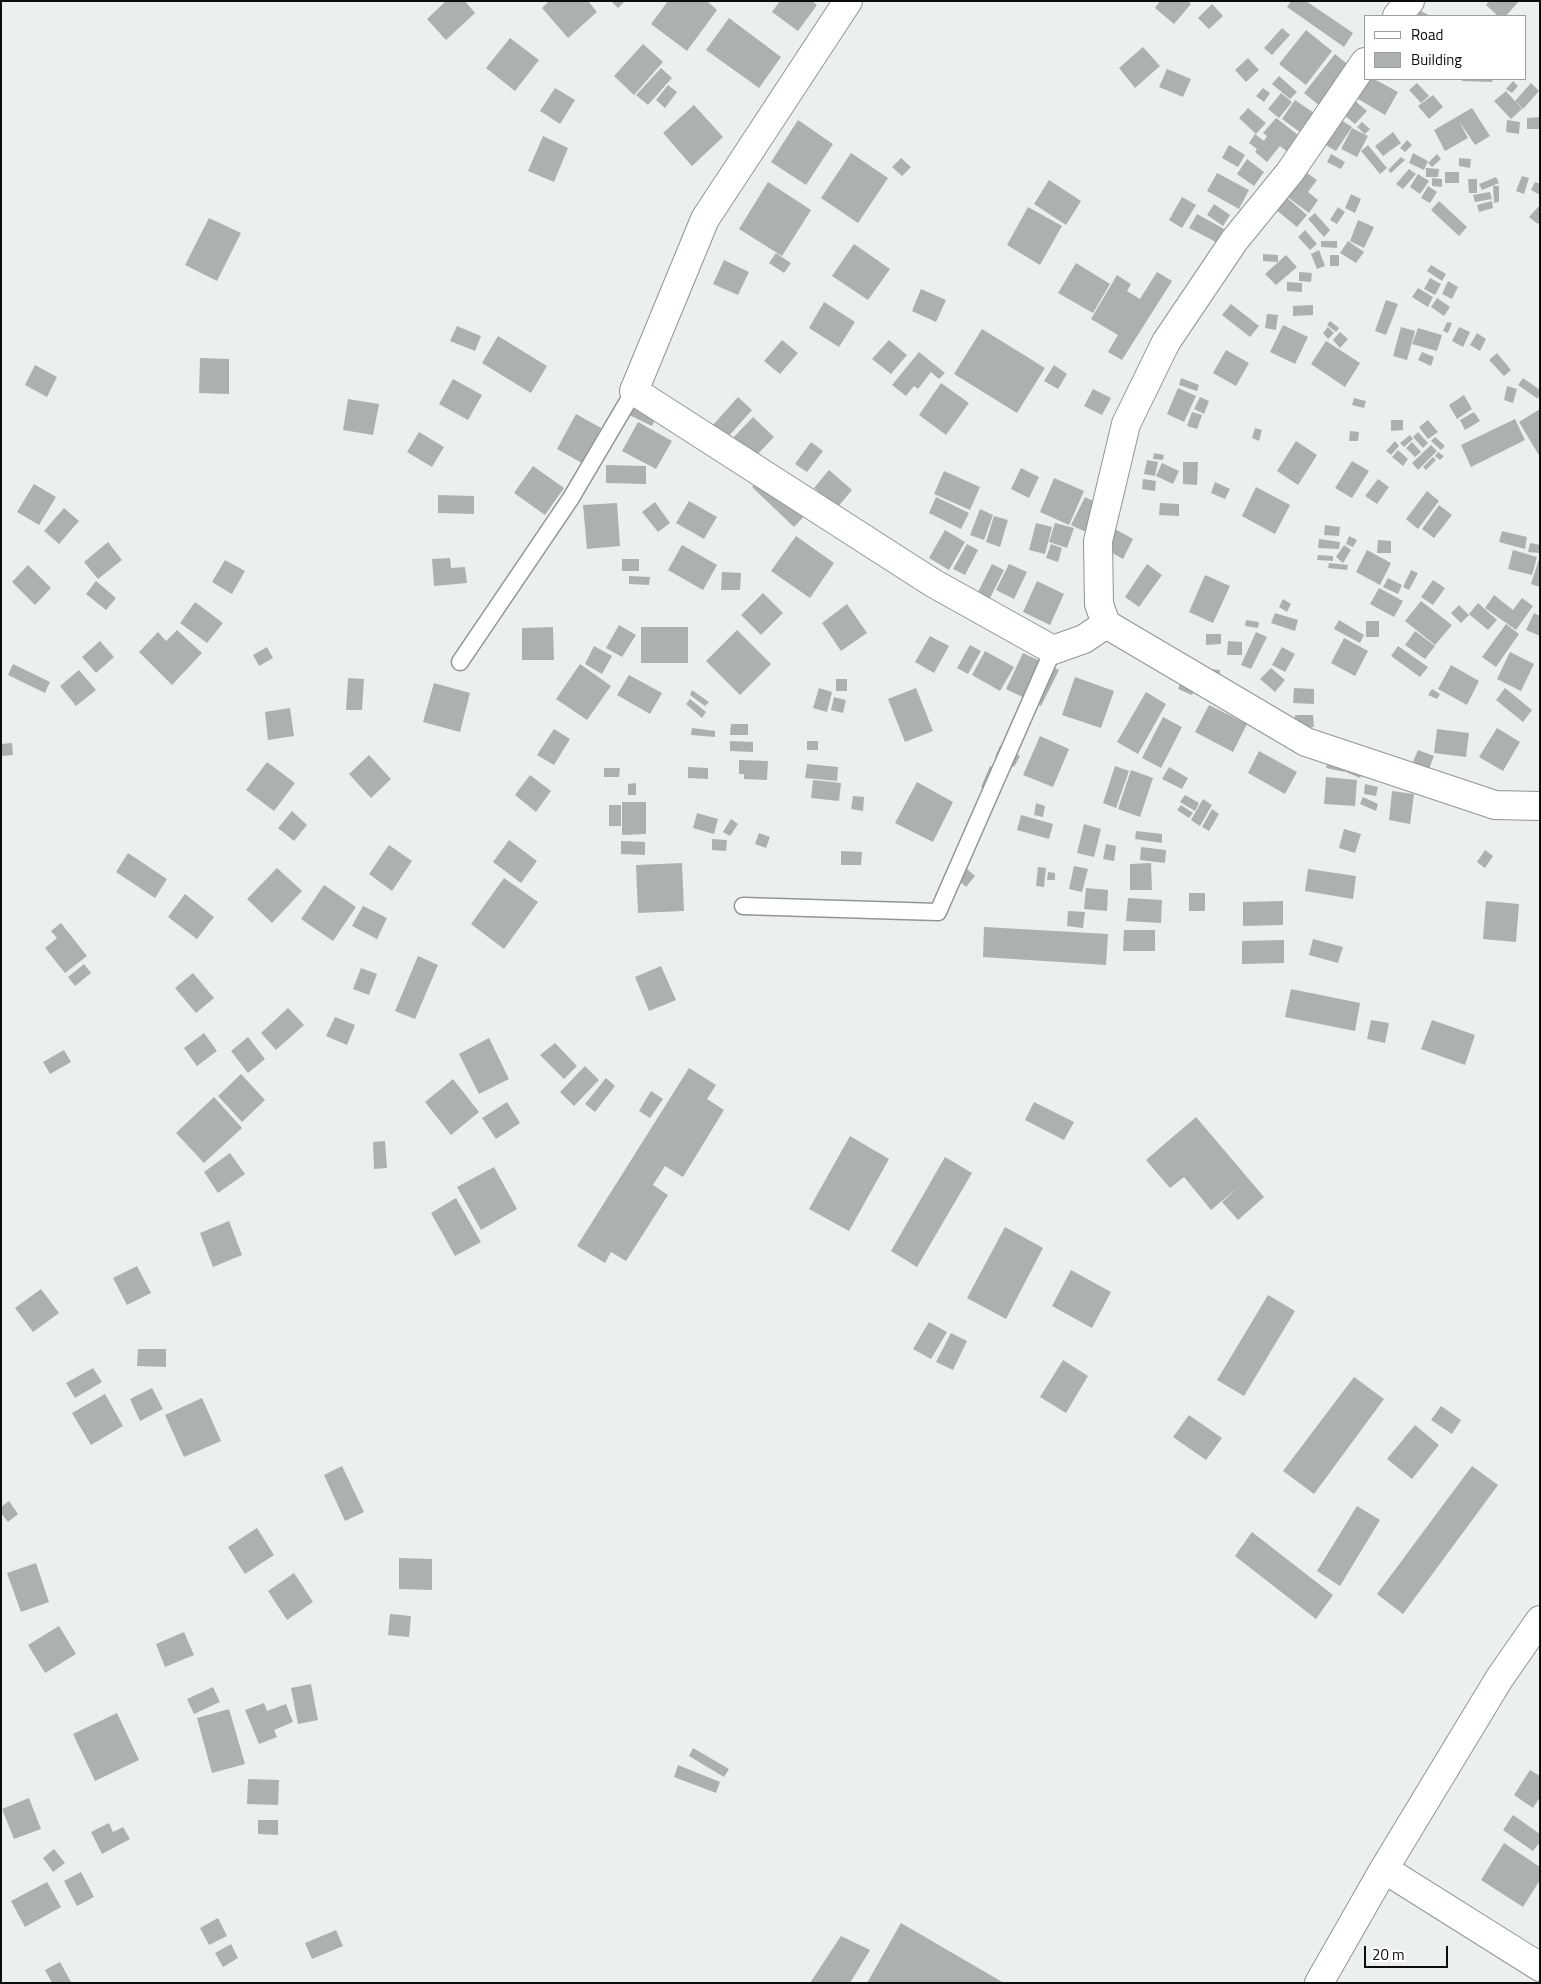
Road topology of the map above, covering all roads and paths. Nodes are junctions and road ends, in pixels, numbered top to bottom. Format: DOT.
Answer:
graph roads {
  1 [pos="848,1"];
  2 [pos="1410,1"];
  3 [pos="1398,15"];
  4 [pos="1364,63"];
  5 [pos="634,391"];
  6 [pos="1106,624"];
  7 [pos="1053,650"];
  8 [pos="460,662"];
  9 [pos="1540,806"];
  10 [pos="743,906"];
  11 [pos="1540,1620"];
  12 [pos="1384,1869"];
  13 [pos="1540,1967"];
  14 [pos="1318,1983"];
  1 -- 5 [label="street"];
  2 -- 3 [label="street"];
  4 -- 6 [label="street"];
  5 -- 7 [label="street"];
  5 -- 8 [label="lane"];
  6 -- 7 [label="street"];
  6 -- 9 [label="street"];
  7 -- 10 [label="lane"];
  11 -- 12 [label="street"];
  12 -- 13 [label="street"];
  12 -- 14 [label="street"];
}
